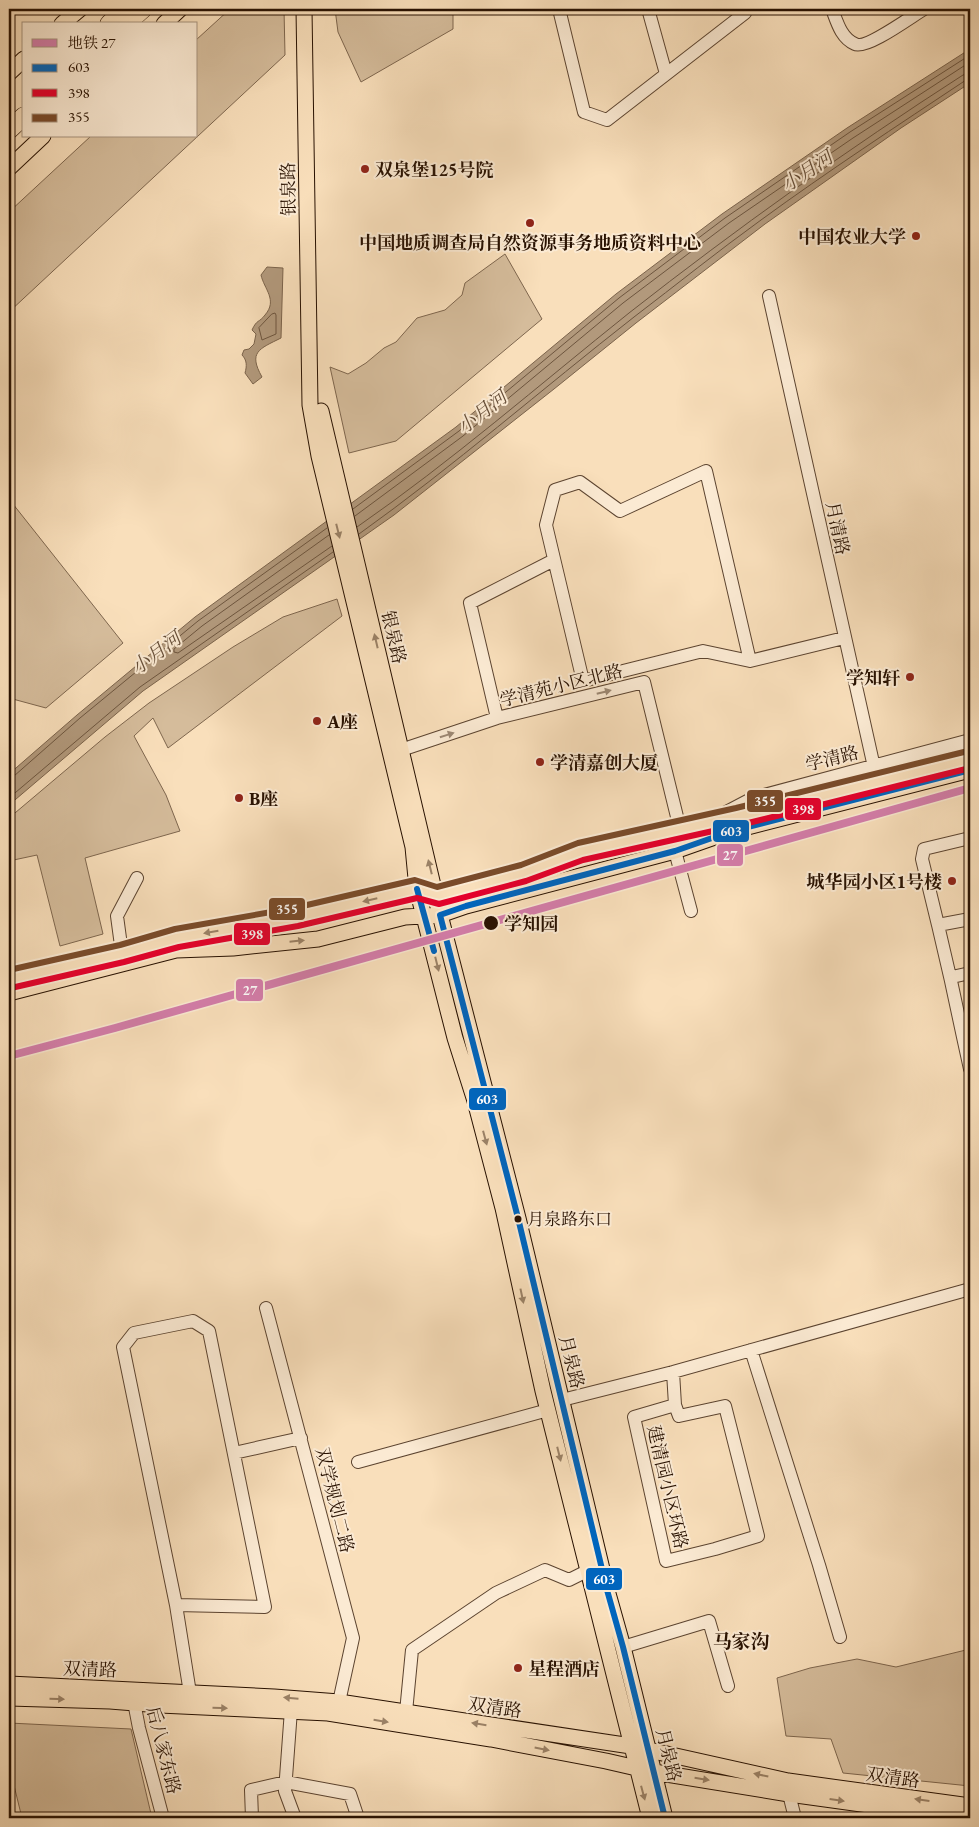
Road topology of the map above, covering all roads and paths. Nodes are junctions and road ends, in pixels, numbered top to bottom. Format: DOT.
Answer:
graph roads {
  1 [pos="80,9"];
  2 [pos="125,9"];
  3 [pos="144,9"];
  4 [pos="180,9"];
  5 [pos="304,9"];
  6 [pos="559,9"];
  7 [pos="648,9"];
  8 [pos="744,9"];
  9 [pos="832,9"];
  10 [pos="924,9"];
  11 [pos="64,22"];
  12 [pos="111,22"];
  13 [pos="128,22"];
  14 [pos="166,22"];
  15 [pos="22,61"];
  16 [pos="9,73"];
  17 [pos="666,74"];
  18 [pos="22,104"];
  19 [pos="9,116"];
  20 [pos="22,118"];
  21 [pos="9,130"];
  22 [pos="41,138"];
  23 [pos="9,168"];
  24 [pos="769,296"];
  25 [pos="554,560"];
  26 [pos="354,573"];
  27 [pos="844,638"];
  28 [pos="750,661"];
  29 [pos="497,718"];
  30 [pos="970,740"];
  31 [pos="400,750"];
  32 [pos="970,759"];
  33 [pos="874,767"];
  34 [pos="970,770"];
  35 [pos="707,823"];
  36 [pos="680,828"];
  37 [pos="970,838"];
  38 [pos="675,851"];
  39 [pos="137,878"];
  40 [pos="417,888"];
  41 [pos="437,896"];
  42 [pos="692,911"];
  43 [pos="440,915"];
  44 [pos="425,917"];
  45 [pos="970,918"];
  46 [pos="938,925"];
  47 [pos="122,953"];
  48 [pos="970,973"];
  49 [pos="9,979"];
  50 [pos="951,981"];
  51 [pos="9,993"];
  52 [pos="967,1036"];
  53 [pos="970,1068"];
  54 [pos="970,1288"];
  55 [pos="266,1308"];
  56 [pos="751,1350"];
  57 [pos="673,1372"];
  58 [pos="562,1400"];
  59 [pos="675,1405"];
  60 [pos="548,1410"];
  61 [pos="301,1438"];
  62 [pos="234,1453"];
  63 [pos="358,1462"];
  64 [pos="587,1571"];
  65 [pos="176,1605"];
  66 [pos="840,1637"];
  67 [pos="623,1647"];
  68 [pos="9,1684"];
  69 [pos="728,1686"];
  70 [pos="190,1693"];
  71 [pos="135,1696"];
  72 [pos="9,1698"];
  73 [pos="339,1702"];
  74 [pos="291,1710"];
  75 [pos="406,1712"];
  76 [pos="631,1746"];
  77 [pos="648,1751"];
  78 [pos="636,1767"];
  79 [pos="654,1772"];
  80 [pos="286,1782"];
  81 [pos="789,1794"];
  82 [pos="970,1806"];
  83 [pos="163,1818"];
  84 [pos="252,1818"];
  85 [pos="295,1818"];
  86 [pos="358,1818"];
  87 [pos="650,1818"];
  88 [pos="665,1818"];
  89 [pos="795,1818"];
  90 [pos="963,1818"];
  1 -- 11 [label="main road"];
  2 -- 12 [label="highway"];
  3 -- 13 [label="highway"];
  4 -- 14 [label="main road"];
  5 -- 26 [label="main road, 银泉路"];
  6 -- 17 [label="street"];
  7 -- 17 [label="street"];
  8 -- 17 [label="street"];
  9 -- 10 [label="street"];
  15 -- 16 [label="main road"];
  18 -- 19 [label="highway"];
  20 -- 21 [label="highway"];
  22 -- 23 [label="main road"];
  24 -- 27 [label="street, 月清路"];
  25 -- 28 [label="street"];
  25 -- 28 [label="street"];
  25 -- 29 [label="street"];
  31 -- 26 [label="main road, 银泉路, one-way"];
  26 -- 40 [label="main road, 银泉路"];
  27 -- 28 [label="street"];
  27 -- 33 [label="street, 月清路"];
  31 -- 29 [label="street, 学清苑小区北路, one-way"];
  29 -- 36 [label="street, 学清苑小区北路, one-way"];
  30 -- 33 [label="street, 学清路"];
  41 -- 31 [label="main road, 银泉路, one-way"];
  32 -- 35 [label="main road, 学清路"];
  33 -- 35 [label="street, 学清路"];
  34 -- 38 [label="main road"];
  35 -- 36 [label="main road, 学清路"];
  36 -- 41 [label="main road, 学清路"];
  37 -- 46 [label="street"];
  38 -- 42 [label="street"];
  38 -- 43 [label="main road"];
  39 -- 47 [label="street"];
  40 -- 41 [label="main road"];
  40 -- 44 [label="main road, 银泉路"];
  40 -- 47 [label="main road, one-way"];
  41 -- 43 [label="main road, 银泉路"];
  43 -- 44 [label="main road"];
  43 -- 58 [label="main road, 月泉路"];
  51 -- 44 [label="main road, one-way"];
  44 -- 60 [label="main road, 月泉路, one-way"];
  45 -- 46 [label="street"];
  46 -- 50 [label="street"];
  47 -- 49 [label="main road"];
  48 -- 50 [label="street"];
  50 -- 52 [label="street"];
  52 -- 53 [label="street"];
  54 -- 56 [label="street"];
  55 -- 61 [label="street, 双学规划二路"];
  56 -- 57 [label="street"];
  56 -- 66 [label="street"];
  57 -- 58 [label="street"];
  57 -- 59 [label="street, 建清园小区环路"];
  58 -- 67 [label="main road, 月泉路"];
  59 -- 59 [label="street, 建清园小区环路"];
  60 -- 63 [label="street"];
  60 -- 64 [label="main road, 月泉路, one-way"];
  61 -- 62 [label="street"];
  61 -- 73 [label="street, 双学规划二路"];
  62 -- 65 [label="street"];
  62 -- 65 [label="street"];
  64 -- 75 [label="street"];
  64 -- 76 [label="main road, 月泉路"];
  65 -- 70 [label="street"];
  67 -- 69 [label="street"];
  67 -- 77 [label="main road, 月泉路"];
  68 -- 71 [label="main road, 双清路"];
  70 -- 71 [label="main road, 双清路"];
  73 -- 70 [label="main road, 双清路, one-way"];
  72 -- 71 [label="main road, 双清路, one-way"];
  71 -- 74 [label="main road, 双清路, one-way"];
  71 -- 83 [label="street, 后八家东路"];
  73 -- 75 [label="main road, 双清路"];
  74 -- 78 [label="main road, 双清路, one-way"];
  74 -- 80 [label="street"];
  76 -- 75 [label="main road, 双清路, one-way"];
  76 -- 77 [label="main road, 双清路"];
  76 -- 78 [label="main road, 月泉路"];
  77 -- 79 [label="main road, 月泉路"];
  82 -- 77 [label="main road, 双清路, one-way"];
  78 -- 79 [label="main road, 双清路"];
  78 -- 87 [label="main road, 月泉路, one-way"];
  79 -- 81 [label="main road, 双清路, one-way"];
  79 -- 88 [label="main road, 月泉路"];
  80 -- 84 [label="street"];
  80 -- 85 [label="street"];
  80 -- 86 [label="street"];
  81 -- 89 [label="street"];
  81 -- 90 [label="main road, 双清路, one-way"];
}
